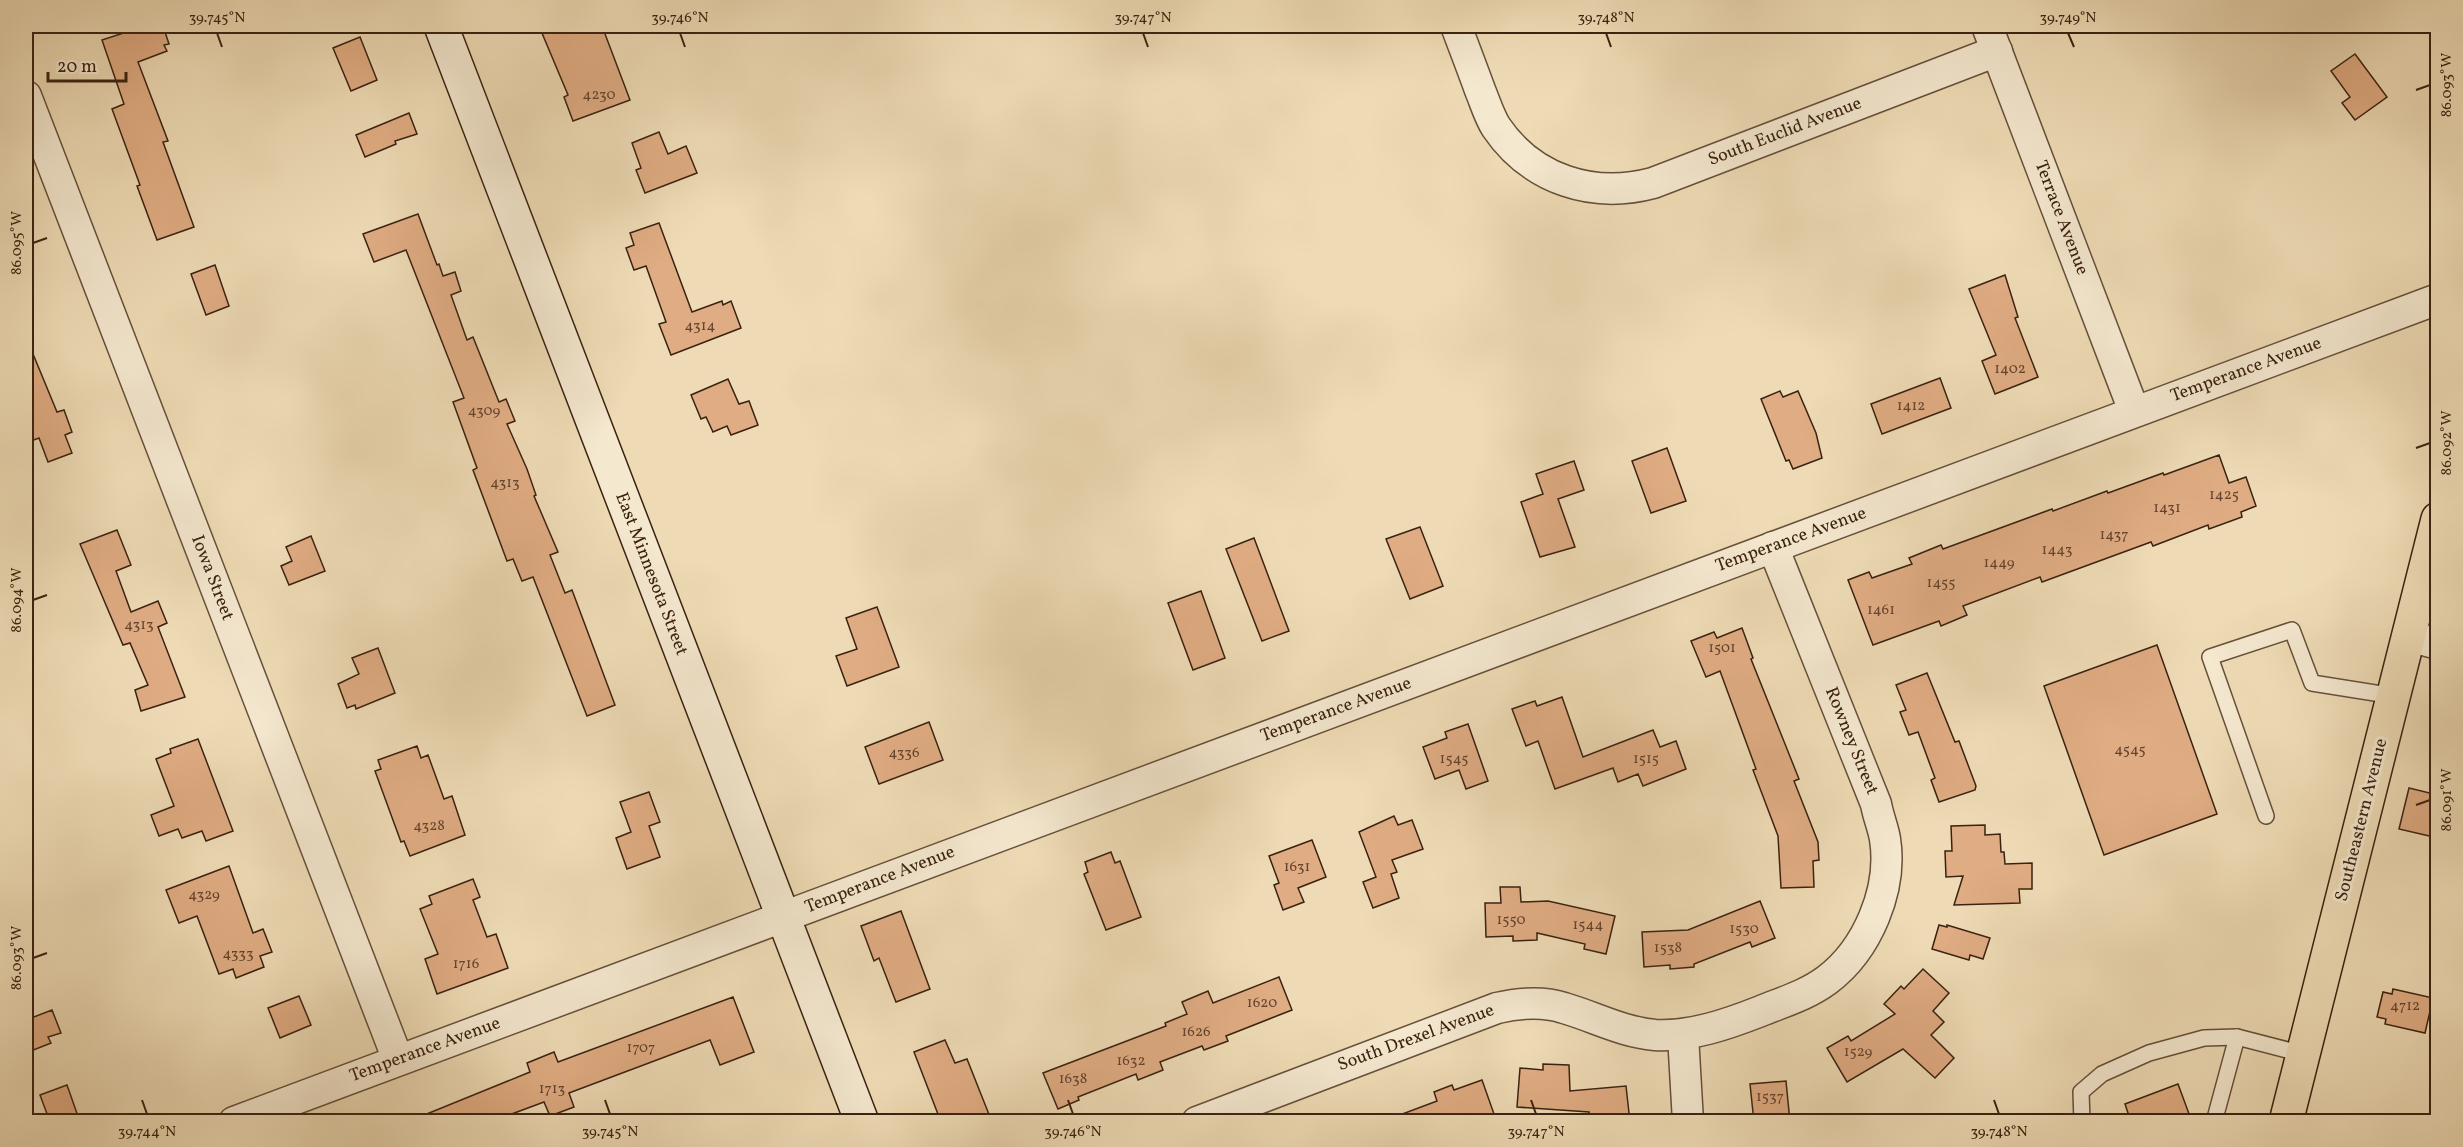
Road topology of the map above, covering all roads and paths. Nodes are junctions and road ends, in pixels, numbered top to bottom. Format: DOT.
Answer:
graph roads {
  1 [pos="441,26"];
  2 [pos="1456,26"];
  3 [pos="1992,38"];
  4 [pos="26,96"];
  5 [pos="2438,299"];
  6 [pos="2134,411"];
  7 [pos="2438,519"];
  8 [pos="1773,547"];
  9 [pos="2423,640"];
  10 [pos="2394,696"];
  11 [pos="2265,816"];
  12 [pos="783,916"];
  13 [pos="1861,939"];
  14 [pos="1683,1035"];
  15 [pos="2236,1037"];
  16 [pos="2303,1054"];
  17 [pos="398,1060"];
  18 [pos="234,1122"];
  19 [pos="862,1122"];
  20 [pos="1197,1122"];
  21 [pos="1688,1122"];
  22 [pos="2082,1122"];
  23 [pos="2214,1122"];
  24 [pos="2286,1122"];
  1 -- 12 [label="street, East Minnesota Street"];
  2 -- 3 [label="street, South Euclid Avenue"];
  3 -- 6 [label="street, Terrace Avenue"];
  4 -- 17 [label="street, Iowa Street"];
  5 -- 6 [label="street, Temperance Avenue"];
  6 -- 8 [label="street, Temperance Avenue"];
  7 -- 9 [label="main road, Southeastern Avenue"];
  8 -- 12 [label="street, Temperance Avenue"];
  8 -- 13 [label="street, Rowney Street"];
  9 -- 10 [label="main road, Southeastern Avenue"];
  10 -- 11 [label="lane"];
  10 -- 16 [label="main road, Southeastern Avenue"];
  12 -- 17 [label="street, Temperance Avenue"];
  12 -- 19 [label="street, East Minnesota Street"];
  13 -- 14 [label="street, South Drexel Avenue"];
  14 -- 20 [label="street, South Drexel Avenue"];
  14 -- 21 [label="street"];
  15 -- 16 [label="lane"];
  15 -- 22 [label="lane"];
  15 -- 23 [label="lane"];
  16 -- 24 [label="main road, Southeastern Avenue"];
  17 -- 18 [label="street, Temperance Avenue"];
}
